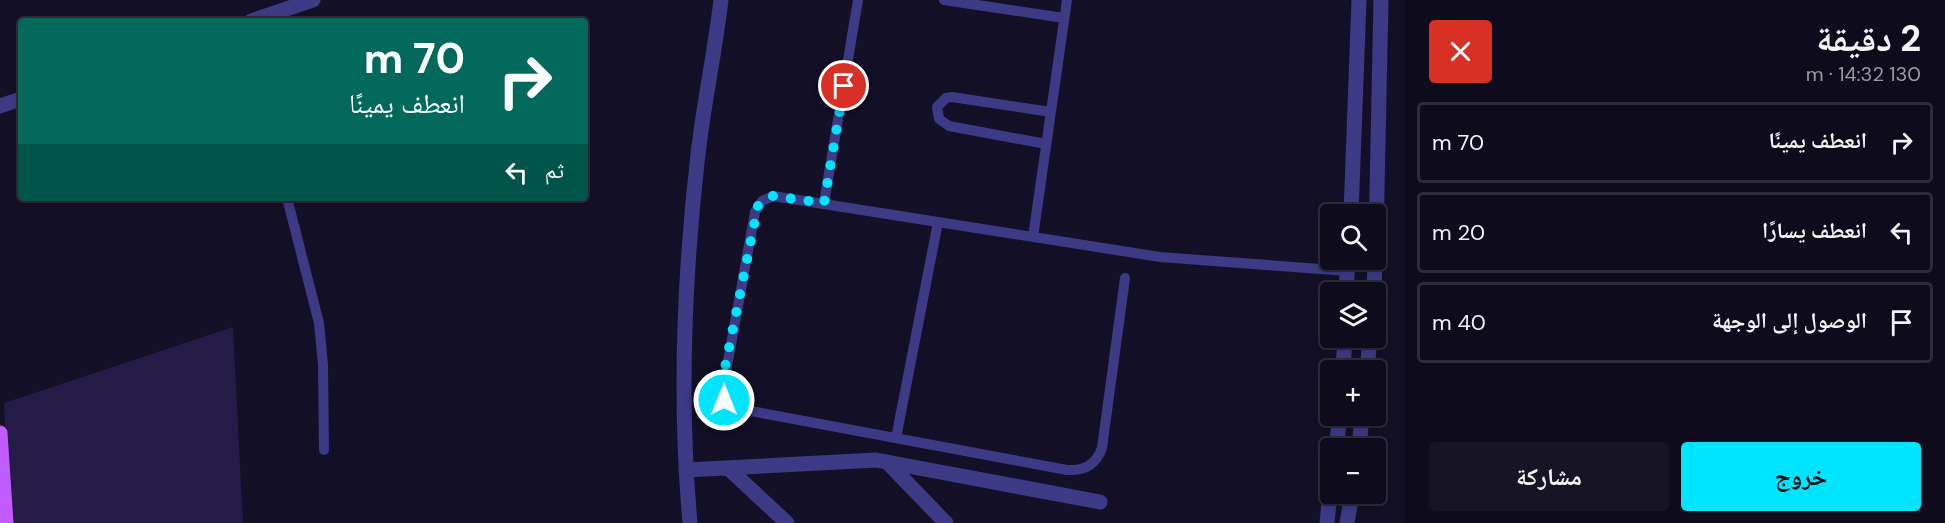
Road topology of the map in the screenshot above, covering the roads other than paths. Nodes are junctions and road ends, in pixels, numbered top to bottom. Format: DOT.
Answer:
graph roads {
  1 [pos="314,0"];
  2 [pos="721,0"];
  3 [pos="858,0"];
  4 [pos="944,0"];
  5 [pos="1067,0"];
  6 [pos="1359,0"];
  7 [pos="1381,0"];
  8 [pos="260,18"];
  9 [pos="1064,18"];
  10 [pos="18,100"];
  11 [pos="0,106"];
  12 [pos="1051,112"];
  13 [pos="1046,144"];
  14 [pos="288,201"];
  15 [pos="824,203"];
  16 [pos="1351,204"];
  17 [pos="1377,204"];
  18 [pos="938,222"];
  19 [pos="1033,237"];
  20 [pos="1320,264"];
  21 [pos="1125,278"];
  22 [pos="0,433"];
  23 [pos="896,438"];
  24 [pos="324,450"];
  25 [pos="887,462"];
  26 [pos="728,468"];
  27 [pos="686,470"];
  28 [pos="1100,502"];
  29 [pos="1329,504"];
  30 [pos="1350,504"];
  31 [pos="6,523"];
  32 [pos="690,523"];
  33 [pos="787,523"];
  34 [pos="946,523"];
  35 [pos="1327,523"];
  36 [pos="1347,523"];
  1 -- 8 [label="street"];
  2 -- 27 [label="street"];
  3 -- 15 [label="lane"];
  4 -- 9 [label="lane"];
  5 -- 9 [label="lane"];
  6 -- 16 [label="street"];
  7 -- 17 [label="street"];
  9 -- 12 [label="lane"];
  10 -- 11 [label="street"];
  12 -- 13 [label="lane"];
  12 -- 13 [label="lane"];
  13 -- 19 [label="lane"];
  14 -- 24 [label="lane"];
  15 -- 18 [label="lane"];
  15 -- 23 [label="lane"];
  18 -- 19 [label="lane"];
  18 -- 23 [label="lane"];
  19 -- 20 [label="lane"];
  21 -- 23 [label="lane"];
  22 -- 31 [label="main road"];
  25 -- 26 [label="street"];
  25 -- 28 [label="street"];
  25 -- 34 [label="street"];
  26 -- 27 [label="street"];
  26 -- 33 [label="street"];
  27 -- 32 [label="street"];
  29 -- 35 [label="street"];
  30 -- 36 [label="street"];
}
